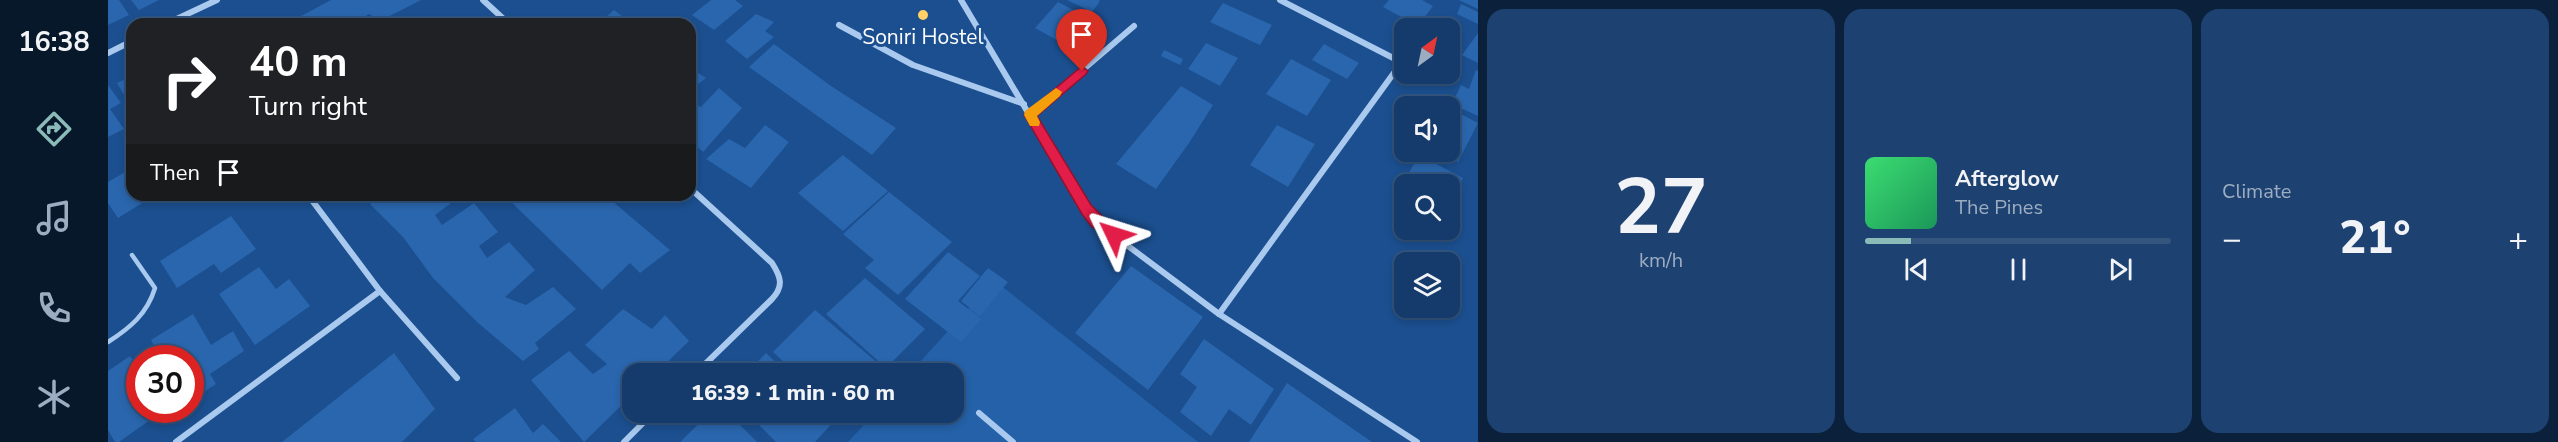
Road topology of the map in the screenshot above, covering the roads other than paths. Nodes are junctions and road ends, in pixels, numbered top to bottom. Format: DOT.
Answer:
graph roads {
  1 [pos="217,0"];
  2 [pos="483,0"];
  3 [pos="961,0"];
  4 [pos="1280,0"];
  5 [pos="183,18"];
  6 [pos="502,18"];
  7 [pos="839,25"];
  8 [pos="1134,27"];
  9 [pos="126,44"];
  10 [pos="108,53"];
  11 [pos="1394,57"];
  12 [pos="1394,73"];
  13 [pos="1024,104"];
  14 [pos="1030,115"];
  15 [pos="696,193"];
  16 [pos="312,201"];
  17 [pos="132,255"];
  18 [pos="380,291"];
  19 [pos="1219,314"];
  20 [pos="108,342"];
  21 [pos="706,363"];
  22 [pos="457,378"];
  23 [pos="979,413"];
  24 [pos="643,423"];
  25 [pos="176,442"];
  26 [pos="624,442"];
  27 [pos="1013,442"];
  28 [pos="1417,442"];
  1 -- 5 [label="street"];
  2 -- 6 [label="street"];
  3 -- 13 [label="street"];
  4 -- 11 [label="street"];
  7 -- 13 [label="street"];
  8 -- 14 [label="street"];
  9 -- 10 [label="street"];
  12 -- 19 [label="street"];
  13 -- 14 [label="street"];
  14 -- 19 [label="street"];
  15 -- 21 [label="street"];
  16 -- 18 [label="street"];
  17 -- 20 [label="lane"];
  18 -- 22 [label="street"];
  18 -- 25 [label="street"];
  19 -- 28 [label="street"];
  23 -- 27 [label="street"];
  24 -- 26 [label="street"];
}
